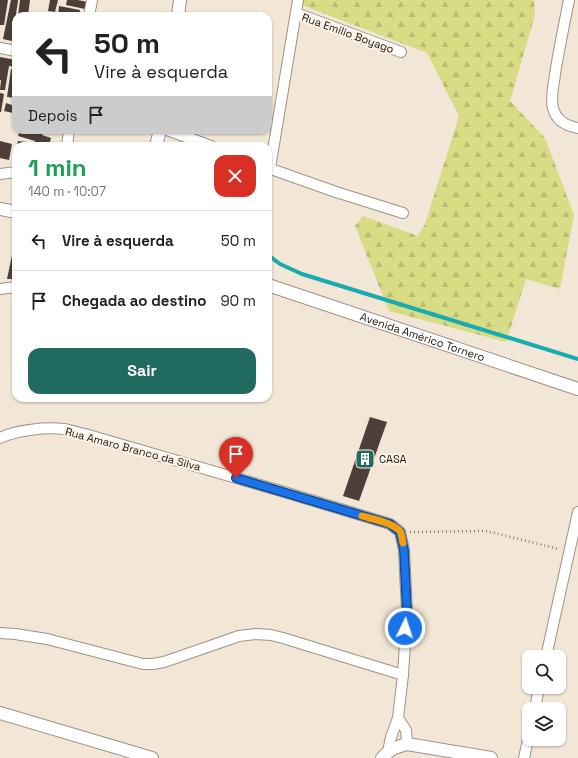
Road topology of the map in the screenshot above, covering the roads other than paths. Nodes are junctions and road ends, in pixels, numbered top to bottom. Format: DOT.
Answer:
graph roads {
  1 [pos="92,0"];
  2 [pos="180,0"];
  3 [pos="298,0"];
  4 [pos="569,0"];
  5 [pos="90,12"];
  6 [pos="178,12"];
  7 [pos="296,13"];
  8 [pos="0,48"];
  9 [pos="12,50"];
  10 [pos="401,52"];
  11 [pos="578,128"];
  12 [pos="178,134"];
  13 [pos="200,142"];
  14 [pos="272,151"];
  15 [pos="272,169"];
  16 [pos="12,172"];
  17 [pos="0,174"];
  18 [pos="0,209"];
  19 [pos="12,211"];
  20 [pos="403,213"];
  21 [pos="272,285"];
  22 [pos="12,287"];
  23 [pos="0,289"];
  24 [pos="578,389"];
  25 [pos="0,438"];
  26 [pos="578,512"];
  27 [pos="573,552"];
  28 [pos="0,633"];
  29 [pos="548,650"];
  30 [pos="403,675"];
  31 [pos="0,713"];
  32 [pos="398,718"];
  33 [pos="407,744"];
  34 [pos="527,746"];
  35 [pos="385,755"];
  36 [pos="152,758"];
  37 [pos="491,758"];
  38 [pos="524,758"];
  1 -- 5 [label="street"];
  2 -- 6 [label="street"];
  3 -- 7 [label="street"];
  4 -- 11 [label="street"];
  7 -- 10 [label="street, Rua Emilio Boyago"];
  7 -- 14 [label="street"];
  8 -- 9 [label="street"];
  12 -- 13 [label="street"];
  15 -- 20 [label="street"];
  16 -- 17 [label="street"];
  18 -- 19 [label="street"];
  21 -- 24 [label="street, Avenida Américo Tornero"];
  22 -- 23 [label="street"];
  25 -- 30 [label="street, Rua Amaro Branco da Silva"];
  26 -- 27 [label="street"];
  27 -- 29 [label="street"];
  28 -- 30 [label="street"];
  30 -- 32 [label="street"];
  31 -- 36 [label="street"];
  32 -- 33 [label="street"];
  32 -- 35 [label="street"];
  33 -- 35 [label="street"];
  33 -- 37 [label="street"];
  34 -- 38 [label="street"];
}
